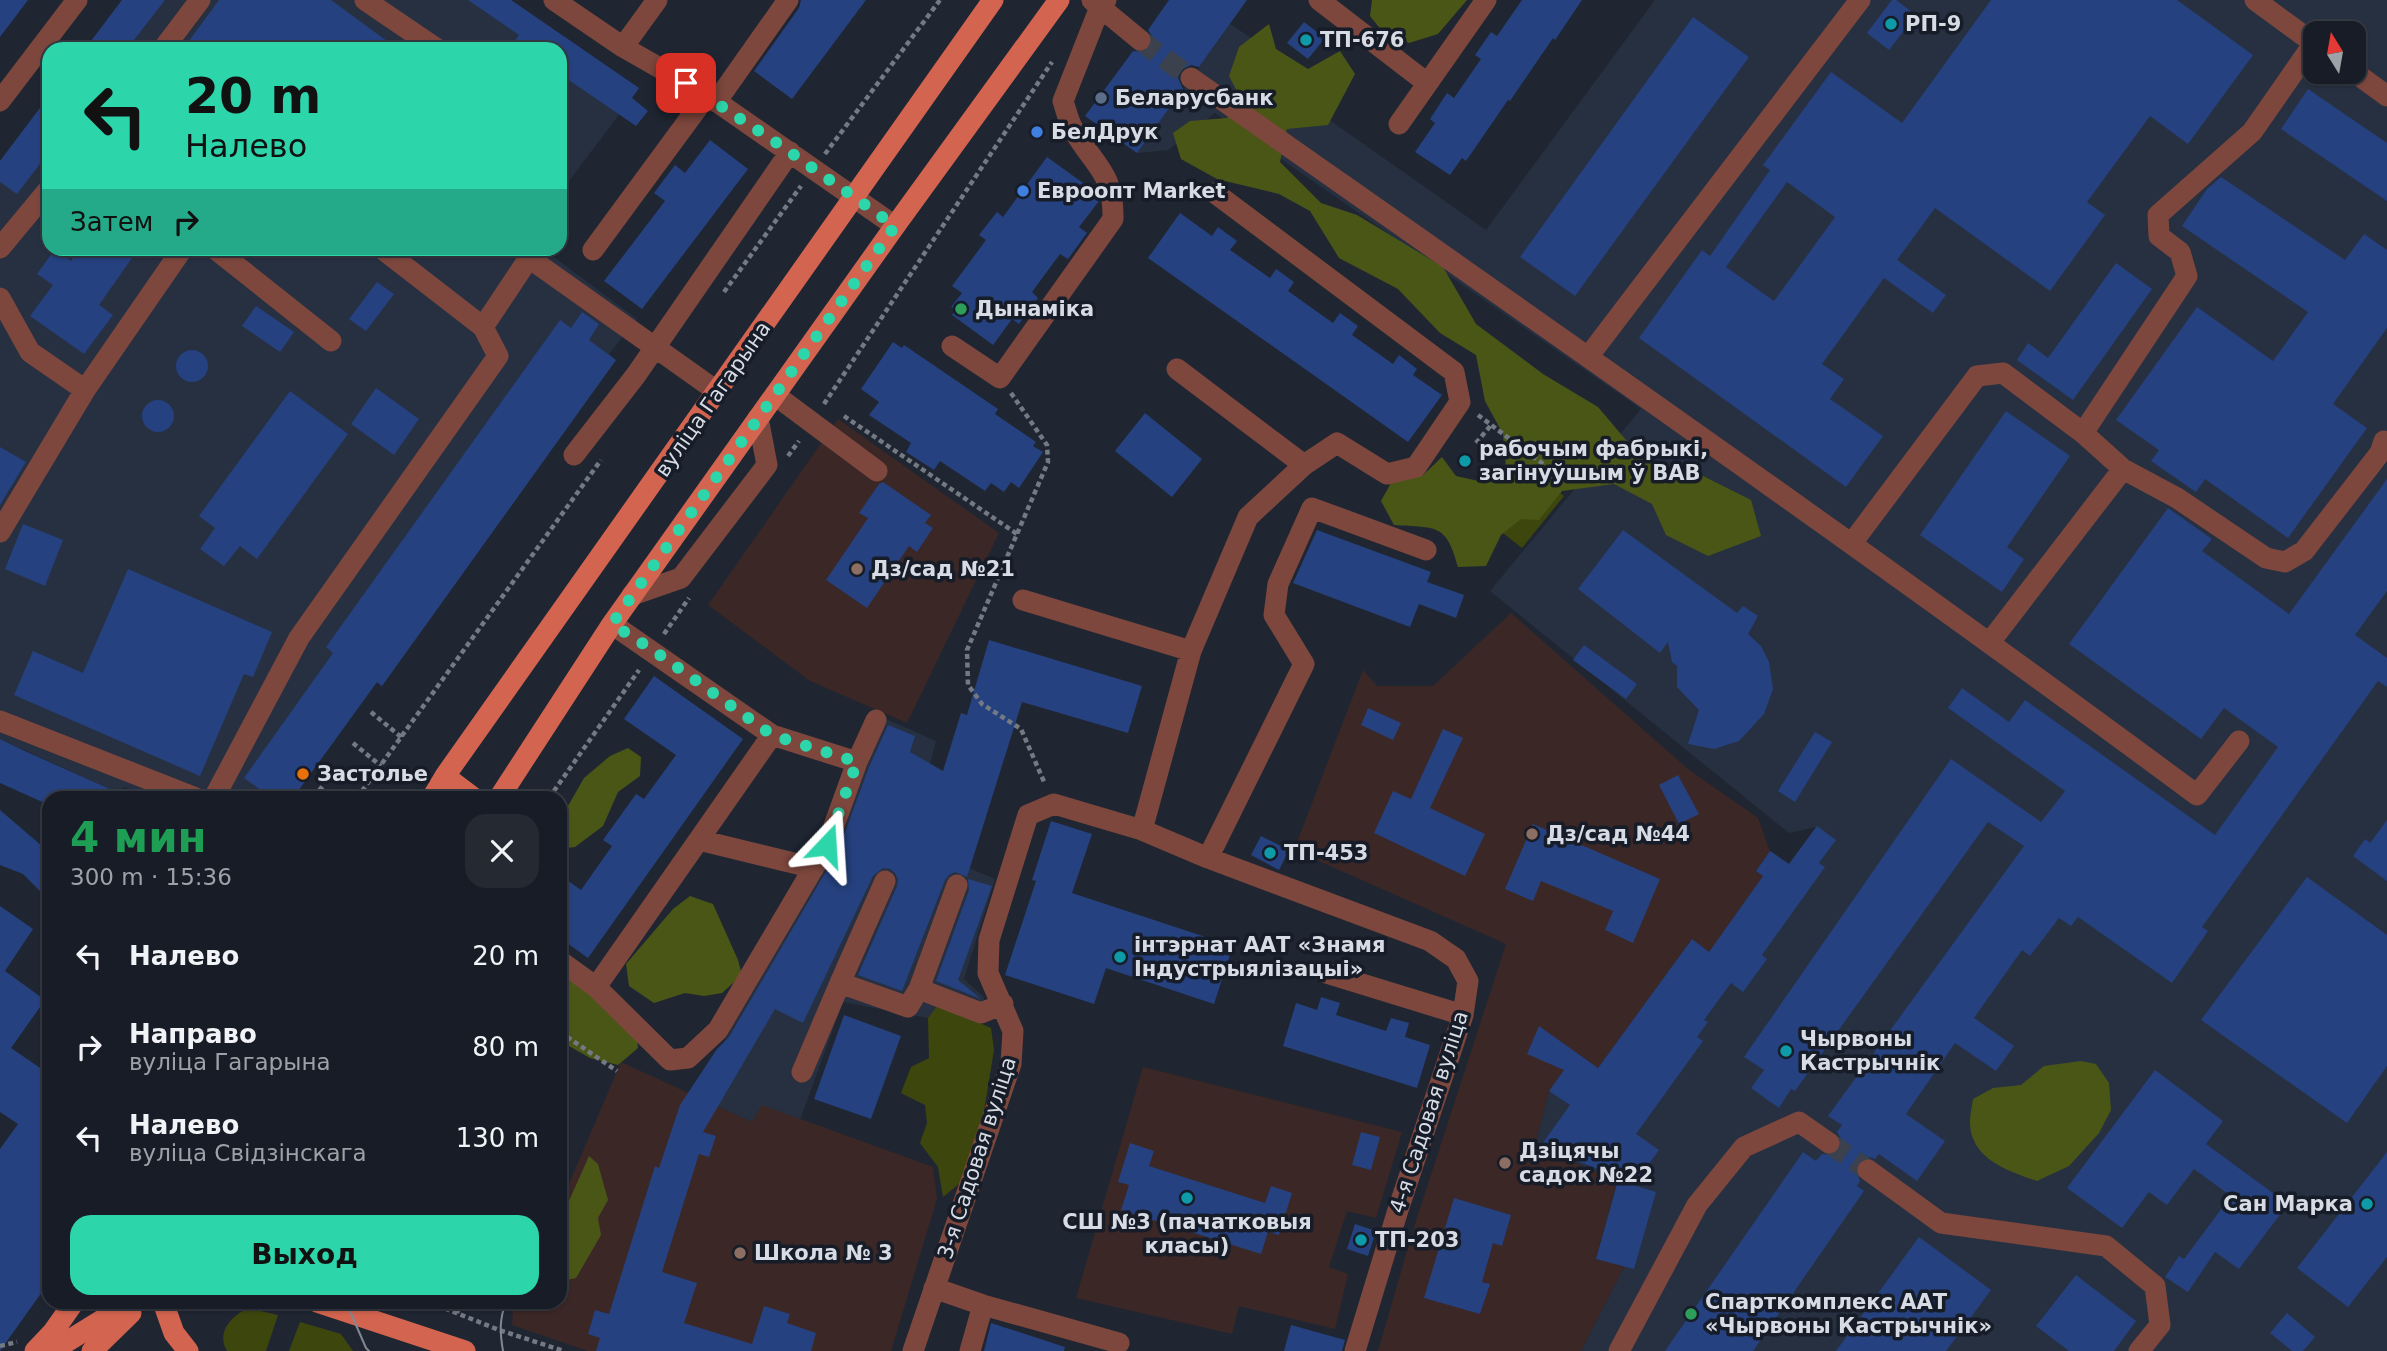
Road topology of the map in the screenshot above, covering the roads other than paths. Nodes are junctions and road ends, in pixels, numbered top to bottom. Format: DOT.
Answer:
graph roads {
  1 [pos="77,0"];
  2 [pos="200,0"];
  3 [pos="365,0"];
  4 [pos="554,0"];
  5 [pos="657,0"];
  6 [pos="788,0"];
  7 [pos="993,0"];
  8 [pos="1059,0"];
  9 [pos="1486,0"];
  10 [pos="1860,0"];
  11 [pos="2255,0"];
  12 [pos="1324,1"];
  13 [pos="1099,2"];
  14 [pos="2303,34"];
  15 [pos="1140,40"];
  16 [pos="45,42"];
  17 [pos="168,42"];
  18 [pos="427,42"];
  19 [pos="42,46"];
  20 [pos="623,47"];
  21 [pos="2303,60"];
  22 [pos="1191,78"];
  23 [pos="2366,81"];
  24 [pos="1427,83"];
  25 [pos="2387,96"];
  26 [pos="711,99"];
  27 [pos="0,101"];
  28 [pos="1399,124"];
  29 [pos="790,152"];
  30 [pos="1215,193"];
  31 [pos="42,197"];
  32 [pos="855,198"];
  33 [pos="895,226"];
  34 [pos="0,248"];
  35 [pos="593,250"];
  36 [pos="177,256"];
  37 [pos="224,256"];
  38 [pos="391,256"];
  39 [pos="0,298"];
  40 [pos="483,327"];
  41 [pos="331,341"];
  42 [pos="952,346"];
  43 [pos="655,348"];
  44 [pos="1588,357"];
  45 [pos="1177,369"];
  46 [pos="85,390"];
  47 [pos="718,392"];
  48 [pos="775,395"];
  49 [pos="758,418"];
  50 [pos="2083,433"];
  51 [pos="2387,443"];
  52 [pos="574,455"];
  53 [pos="1304,465"];
  54 [pos="2123,469"];
  55 [pos="877,471"];
  56 [pos="0,532"];
  57 [pos="1852,543"];
  58 [pos="1426,550"];
  59 [pos="632,595"];
  60 [pos="1023,600"];
  61 [pos="612,624"];
  62 [pos="1990,642"];
  63 [pos="1191,651"];
  64 [pos="877,720"];
  65 [pos="0,721"];
  66 [pos="772,735"];
  67 [pos="2239,741"];
  68 [pos="857,762"];
  69 [pos="445,776"];
  70 [pos="178,791"];
  71 [pos="218,791"];
  72 [pos="436,791"];
  73 [pos="465,791"];
  74 [pos="504,791"];
  75 [pos="1142,830"];
  76 [pos="699,839"];
  77 [pos="1208,858"];
  78 [pos="814,868"];
  79 [pos="885,881"];
  80 [pos="957,885"];
  81 [pos="567,966"];
  82 [pos="1323,972"];
  83 [pos="840,983"];
  84 [pos="596,987"];
  85 [pos="919,989"];
  86 [pos="1003,1004"];
  87 [pos="1463,1015"];
  88 [pos="802,1072"];
  89 [pos="1829,1143"];
  90 [pos="1868,1171"];
  91 [pos="934,1288"];
  92 [pos="983,1305"];
  93 [pos="69,1309"];
  94 [pos="120,1309"];
  95 [pos="134,1309"];
  96 [pos="165,1309"];
  97 [pos="338,1309"];
  98 [pos="1119,1343"];
  99 [pos="35,1351"];
  100 [pos="52,1351"];
  101 [pos="92,1351"];
  102 [pos="188,1351"];
  103 [pos="465,1351"];
  104 [pos="913,1351"];
  105 [pos="970,1351"];
  106 [pos="1355,1351"];
  107 [pos="1619,1351"];
  108 [pos="2139,1351"];
  1 -- 16 [label="street"];
  2 -- 17 [label="street"];
  3 -- 18 [label="street"];
  4 -- 20 [label="street"];
  5 -- 20 [label="street"];
  6 -- 26 [label="street"];
  7 -- 32 [label="main road, вуліца Гагарына"];
  8 -- 33 [label="main road"];
  9 -- 24 [label="street"];
  10 -- 44 [label="street"];
  11 -- 14 [label="street"];
  12 -- 24 [label="street"];
  13 -- 15 [label="street"];
  13 -- 42 [label="street"];
  19 -- 27 [label="street"];
  20 -- 26 [label="street"];
  21 -- 50 [label="street"];
  22 -- 44 [label="street"];
  23 -- 25 [label="street"];
  24 -- 28 [label="street"];
  26 -- 29 [label="street"];
  26 -- 35 [label="street"];
  29 -- 32 [label="street"];
  29 -- 43 [label="street"];
  30 -- 53 [label="street"];
  31 -- 34 [label="street"];
  32 -- 33 [label="street"];
  32 -- 47 [label="main road, вуліца Гагарына"];
  33 -- 48 [label="main road"];
  36 -- 46 [label="street"];
  37 -- 41 [label="street"];
  38 -- 40 [label="street"];
  39 -- 46 [label="street"];
  40 -- 43 [label="street"];
  40 -- 71 [label="street"];
  43 -- 47 [label="street"];
  43 -- 52 [label="street"];
  44 -- 57 [label="street"];
  45 -- 53 [label="street"];
  46 -- 56 [label="street"];
  47 -- 69 [label="main road, вуліца Гагарына"];
  48 -- 49 [label="main road"];
  48 -- 55 [label="street"];
  49 -- 59 [label="main road"];
  49 -- 59 [label="street"];
  50 -- 54 [label="street"];
  50 -- 57 [label="street"];
  51 -- 54 [label="street"];
  53 -- 63 [label="street"];
  54 -- 62 [label="street"];
  57 -- 62 [label="street"];
  58 -- 77 [label="street"];
  59 -- 61 [label="main road"];
  60 -- 63 [label="street"];
  61 -- 66 [label="street"];
  61 -- 74 [label="main road"];
  62 -- 67 [label="street"];
  63 -- 75 [label="street"];
  64 -- 68 [label="street"];
  65 -- 70 [label="street"];
  66 -- 68 [label="street"];
  66 -- 76 [label="street"];
  68 -- 78 [label="street"];
  69 -- 72 [label="main road, вуліца Гагарына"];
  69 -- 73 [label="main road"];
  75 -- 77 [label="street, 4-я Садовая вуліца"];
  75 -- 86 [label="street, 3-я Садовая вуліца"];
  76 -- 78 [label="street"];
  76 -- 84 [label="street"];
  77 -- 87 [label="street, 4-я Садовая вуліца"];
  78 -- 84 [label="street"];
  79 -- 83 [label="street"];
  80 -- 85 [label="street"];
  81 -- 84 [label="street"];
  82 -- 87 [label="street"];
  83 -- 85 [label="street"];
  83 -- 88 [label="street"];
  85 -- 86 [label="street"];
  86 -- 91 [label="street, 3-я Садовая вуліца"];
  87 -- 106 [label="street, 4-я Садовая вуліца"];
  89 -- 107 [label="street"];
  90 -- 108 [label="street"];
  91 -- 92 [label="street"];
  91 -- 104 [label="street, 3-я Садовая вуліца"];
  92 -- 98 [label="street"];
  92 -- 105 [label="street"];
  93 -- 99 [label="main road"];
  94 -- 100 [label="main road"];
  95 -- 101 [label="main road"];
  96 -- 102 [label="main road"];
  97 -- 103 [label="main road"];
}
